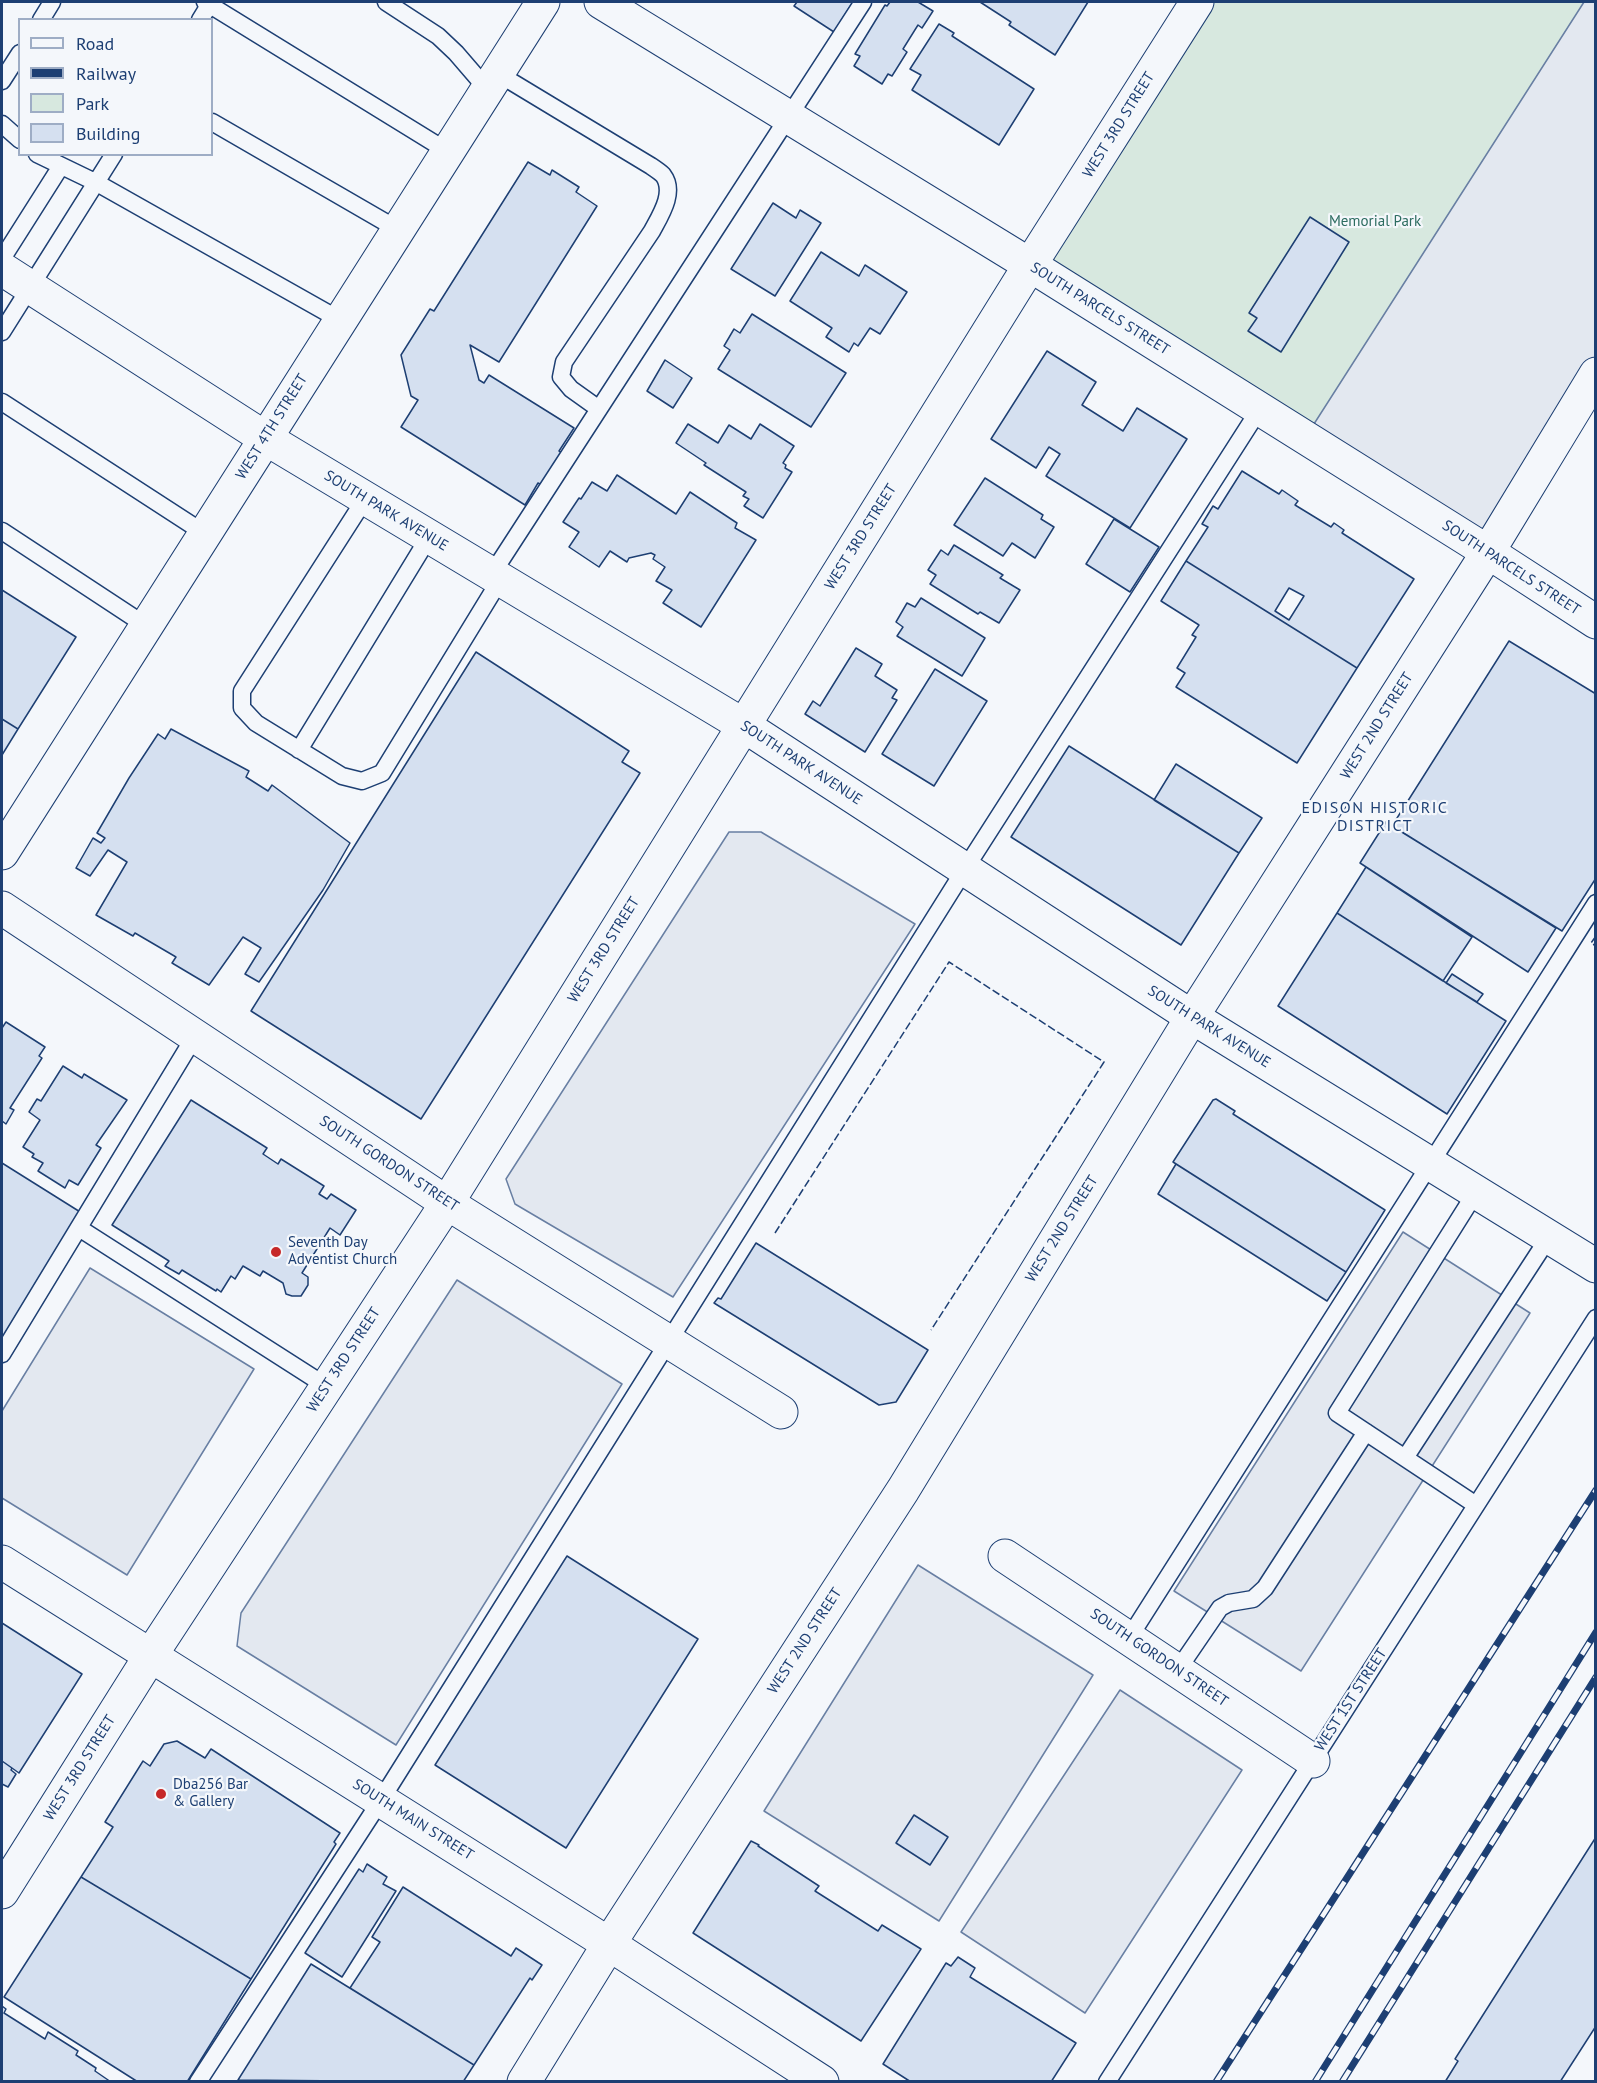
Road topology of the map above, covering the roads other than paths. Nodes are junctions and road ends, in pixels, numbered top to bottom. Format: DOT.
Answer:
graph roads {
  1 [pos="52,2"];
  2 [pos="209,2"];
  3 [pos="386,2"];
  4 [pos="543,2"];
  5 [pos="601,2"];
  6 [pos="863,2"];
  7 [pos="1197,2"];
  8 [pos="42,18"];
  9 [pos="201,18"];
  10 [pos="18,56"];
  11 [pos="2,81"];
  12 [pos="492,81"];
  13 [pos="787,117"];
  14 [pos="213,123"];
  15 [pos="2,124"];
  16 [pos="18,138"];
  17 [pos="447,151"];
  18 [pos="41,156"];
  19 [pos="113,156"];
  20 [pos="61,166"];
  21 [pos="97,183"];
  22 [pos="397,230"];
  23 [pos="2,259"];
  24 [pos="1030,265"];
  25 [pos="2,269"];
  26 [pos="30,288"];
  27 [pos="340,320"];
  28 [pos="2,332"];
  29 [pos="1596,374"];
  30 [pos="2,402"];
  31 [pos="599,409"];
  32 [pos="1259,410"];
  33 [pos="265,438"];
  34 [pos="365,499"];
  35 [pos="2,531"];
  36 [pos="204,532"];
  37 [pos="429,537"];
  38 [pos="1488,552"];
  39 [pos="496,577"];
  40 [pos="1596,622"];
  41 [pos="146,625"];
  42 [pos="743,725"];
  43 [pos="299,750"];
  44 [pos="2,853"];
  45 [pos="964,869"];
  46 [pos="1596,903"];
  47 [pos="2,908"];
  48 [pos="1192,1017"];
  49 [pos="195,1036"];
  50 [pos="1431,1164"];
  51 [pos="1476,1192"];
  52 [pos="447,1203"];
  53 [pos="79,1228"];
  54 [pos="1549,1237"];
  55 [pos="1596,1266"];
  56 [pos="1596,1318"];
  57 [pos="668,1342"];
  58 [pos="2,1354"];
  59 [pos="326,1386"];
  60 [pos="781,1412"];
  61 [pos="1366,1432"];
  62 [pos="1406,1458"];
  63 [pos="1476,1505"];
  64 [pos="1005,1556"];
  65 [pos="2,1562"];
  66 [pos="1129,1638"];
  67 [pos="151,1655"];
  68 [pos="1177,1671"];
  69 [pos="1313,1761"];
  70 [pos="381,1800"];
  71 [pos="2,1892"];
  72 [pos="609,1944"];
  73 [pos="198,2082"];
  74 [pos="524,2082"];
  75 [pos="822,2082"];
  76 [pos="1107,2082"];
  1 -- 8 [label="lane"];
  2 -- 9 [label="lane"];
  2 -- 17 [label="lane"];
  3 -- 12 [label="lane"];
  4 -- 12 [label="street, WEST 4TH STREET"];
  5 -- 13 [label="street, SOUTH PARCELS STREET"];
  6 -- 13 [label="lane"];
  7 -- 24 [label="street, WEST 3RD STREET"];
  10 -- 11 [label="lane"];
  12 -- 17 [label="street, WEST 4TH STREET"];
  12 -- 31 [label="lane"];
  13 -- 24 [label="street, SOUTH PARCELS STREET"];
  13 -- 31 [label="lane"];
  14 -- 22 [label="lane"];
  15 -- 16 [label="lane"];
  17 -- 22 [label="street, WEST 4TH STREET"];
  18 -- 20 [label="lane"];
  19 -- 21 [label="lane"];
  20 -- 21 [label="lane"];
  20 -- 23 [label="lane"];
  21 -- 26 [label="lane"];
  21 -- 27 [label="lane"];
  22 -- 27 [label="street, WEST 4TH STREET"];
  24 -- 32 [label="street, SOUTH PARCELS STREET"];
  24 -- 42 [label="street, WEST 3RD STREET"];
  25 -- 26 [label="street, SOUTH PARK AVENUE"];
  26 -- 28 [label="lane"];
  26 -- 33 [label="street, SOUTH PARK AVENUE"];
  27 -- 33 [label="street, WEST 4TH STREET"];
  29 -- 38 [label="street, WEST 2ND STREET"];
  30 -- 36 [label="lane"];
  31 -- 39 [label="lane"];
  32 -- 38 [label="street, SOUTH PARCELS STREET"];
  32 -- 45 [label="lane"];
  33 -- 34 [label="street, SOUTH PARK AVENUE"];
  33 -- 36 [label="street, WEST 4TH STREET"];
  34 -- 37 [label="street, SOUTH PARK AVENUE"];
  34 -- 43 [label="lane"];
  35 -- 41 [label="lane"];
  36 -- 41 [label="street, WEST 4TH STREET"];
  37 -- 39 [label="street, SOUTH PARK AVENUE"];
  37 -- 43 [label="lane"];
  38 -- 40 [label="street, SOUTH PARCELS STREET"];
  38 -- 48 [label="street, WEST 2ND STREET"];
  39 -- 42 [label="street, SOUTH PARK AVENUE"];
  39 -- 43 [label="lane"];
  41 -- 44 [label="street, WEST 4TH STREET"];
  42 -- 45 [label="street, SOUTH PARK AVENUE"];
  42 -- 52 [label="street, WEST 3RD STREET"];
  45 -- 48 [label="street, SOUTH PARK AVENUE"];
  45 -- 57 [label="lane"];
  46 -- 50 [label="lane"];
  47 -- 49 [label="street, SOUTH GORDON STREET"];
  48 -- 50 [label="street, SOUTH PARK AVENUE"];
  48 -- 72 [label="street, WEST 2ND STREET"];
  49 -- 52 [label="street, SOUTH GORDON STREET"];
  49 -- 53 [label="lane"];
  50 -- 51 [label="street, SOUTH PARK AVENUE"];
  50 -- 66 [label="lane"];
  51 -- 54 [label="street, SOUTH PARK AVENUE"];
  51 -- 61 [label="lane"];
  52 -- 57 [label="street, SOUTH GORDON STREET"];
  52 -- 59 [label="street, WEST 3RD STREET"];
  53 -- 58 [label="lane"];
  53 -- 59 [label="lane"];
  54 -- 55 [label="street, SOUTH PARK AVENUE"];
  54 -- 62 [label="lane"];
  56 -- 63 [label="lane, WEST 1ST STREET"];
  57 -- 60 [label="street, SOUTH GORDON STREET"];
  57 -- 70 [label="lane"];
  59 -- 67 [label="street, WEST 3RD STREET"];
  61 -- 62 [label="lane"];
  61 -- 68 [label="lane"];
  62 -- 63 [label="lane"];
  63 -- 69 [label="lane, WEST 1ST STREET"];
  64 -- 66 [label="street, SOUTH GORDON STREET"];
  65 -- 67 [label="street, SOUTH MAIN STREET"];
  66 -- 68 [label="street, SOUTH GORDON STREET"];
  67 -- 70 [label="street, SOUTH MAIN STREET"];
  67 -- 71 [label="street, WEST 3RD STREET"];
  68 -- 69 [label="street, SOUTH GORDON STREET"];
  69 -- 76 [label="lane, WEST 1ST STREET"];
  70 -- 72 [label="street, SOUTH MAIN STREET"];
  70 -- 73 [label="lane"];
  72 -- 74 [label="street, WEST 2ND STREET"];
  72 -- 75 [label="street, SOUTH MAIN STREET"];
}
